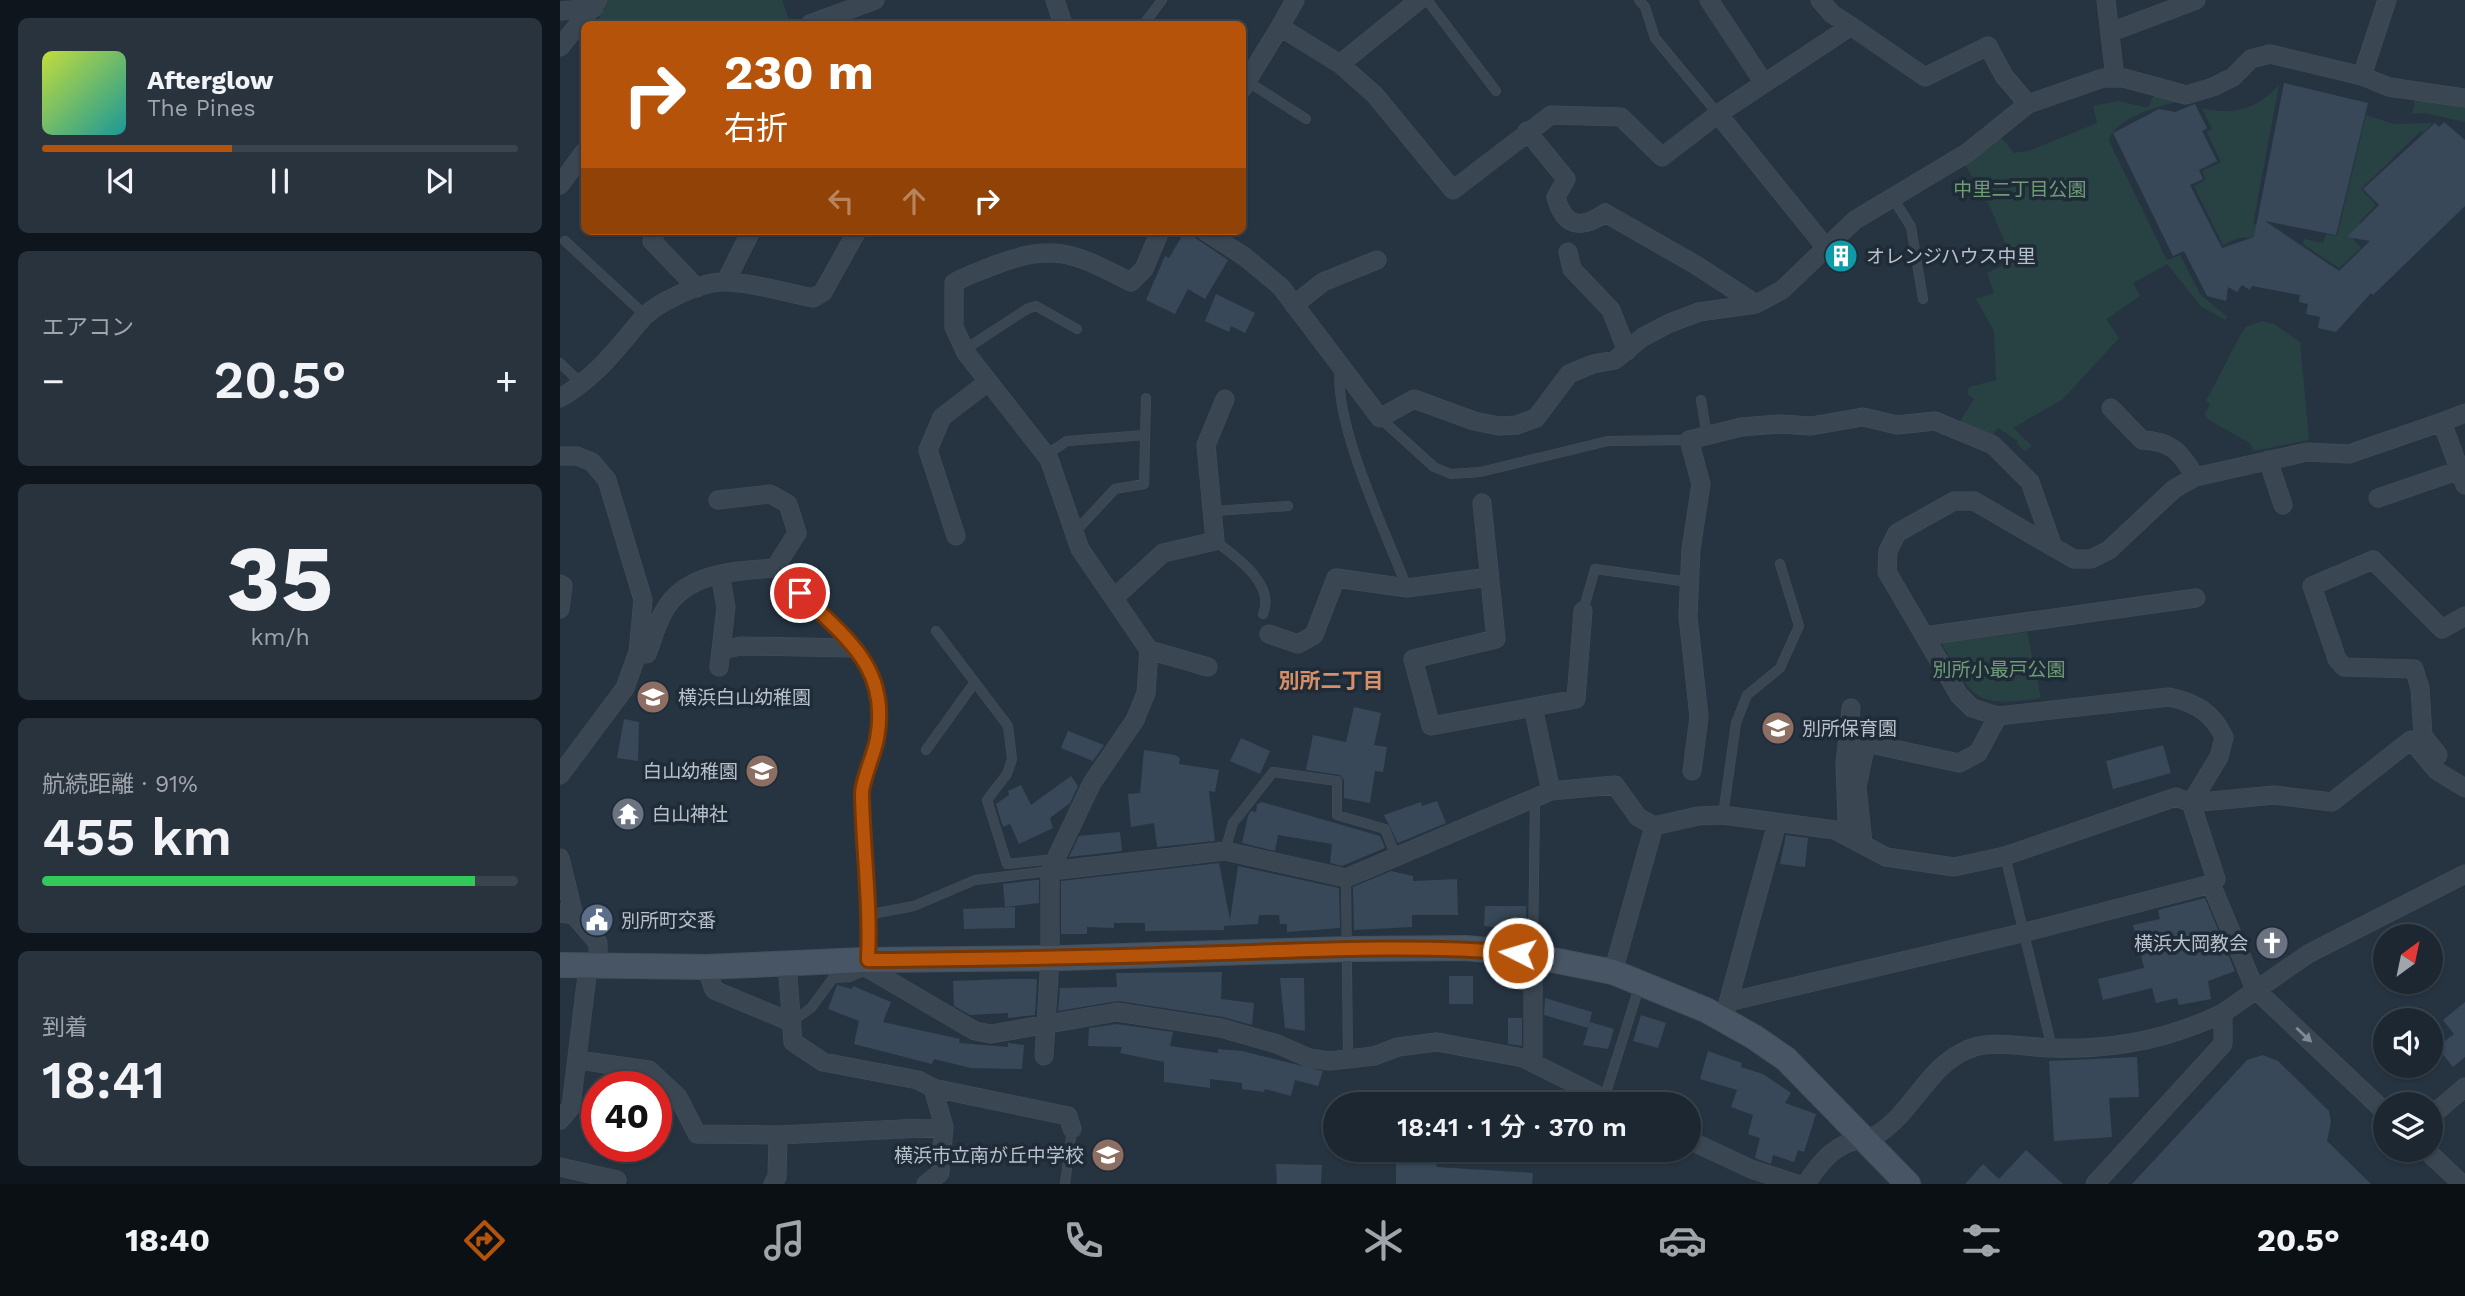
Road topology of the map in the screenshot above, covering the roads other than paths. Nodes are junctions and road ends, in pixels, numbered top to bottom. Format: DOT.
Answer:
graph roads {
  1 [pos="875,0"];
  2 [pos="1055,0"];
  3 [pos="1162,0"];
  4 [pos="1295,0"];
  5 [pos="1419,0"];
  6 [pos="1427,0"];
  7 [pos="1639,0"];
  8 [pos="1709,0"];
  9 [pos="1820,0"];
  10 [pos="2106,0"];
  11 [pos="2196,0"];
  12 [pos="2387,0"];
  13 [pos="596,4"];
  14 [pos="560,11"];
  15 [pos="582,21"];
  16 [pos="818,21"];
  17 [pos="1062,21"];
  18 [pos="1146,21"];
  19 [pos="581,22"];
  20 [pos="1851,26"];
  21 [pos="1280,27"];
  22 [pos="2111,32"];
  23 [pos="560,47"];
  24 [pos="1340,64"];
  25 [pos="2362,76"];
  26 [pos="2115,78"];
  27 [pos="1246,83"];
  28 [pos="1764,83"];
  29 [pos="1246,86"];
  30 [pos="1496,91"];
  31 [pos="2465,98"];
  32 [pos="2028,104"];
  33 [pos="1718,114"];
  34 [pos="1307,119"];
  35 [pos="1527,131"];
  36 [pos="581,156"];
  37 [pos="560,185"];
  38 [pos="1893,198"];
  39 [pos="654,235"];
  40 [pos="749,235"];
  41 [pos="855,235"];
  42 [pos="1158,235"];
  43 [pos="1211,235"];
  44 [pos="565,242"];
  45 [pos="1827,249"];
  46 [pos="1568,252"];
  47 [pos="1377,260"];
  48 [pos="726,281"];
  49 [pos="697,288"];
  50 [pos="1923,299"];
  51 [pos="1756,304"];
  52 [pos="1294,306"];
  53 [pos="646,316"];
  54 [pos="1077,329"];
  55 [pos="964,350"];
  56 [pos="1627,351"];
  57 [pos="560,363"];
  58 [pos="1340,368"];
  59 [pos="988,382"];
  60 [pos="583,385"];
  61 [pos="560,398"];
  62 [pos="1146,398"];
  63 [pos="1225,400"];
  64 [pos="1701,400"];
  65 [pos="2111,408"];
  66 [pos="2465,413"];
  67 [pos="1380,418"];
  68 [pos="2442,422"];
  69 [pos="1145,435"];
  70 [pos="1707,436"];
  71 [pos="1689,440"];
  72 [pos="560,456"];
  73 [pos="1046,456"];
  74 [pos="2268,460"];
  75 [pos="2195,477"];
  76 [pos="2462,478"];
  77 [pos="2378,498"];
  78 [pos="718,500"];
  79 [pos="1482,503"];
  80 [pos="2283,505"];
  81 [pos="1288,506"];
  82 [pos="1215,511"];
  83 [pos="1074,533"];
  84 [pos="956,536"];
  85 [pos="1216,541"];
  86 [pos="2053,547"];
  87 [pos="1780,564"];
  88 [pos="720,574"];
  89 [pos="1489,577"];
  90 [pos="1689,582"];
  91 [pos="560,584"];
  92 [pos="1407,588"];
  93 [pos="800,593"];
  94 [pos="1115,597"];
  95 [pos="2196,598"];
  96 [pos="560,609"];
  97 [pos="1583,611"];
  98 [pos="1263,614"];
  99 [pos="2465,616"];
  100 [pos="936,631"];
  101 [pos="1269,634"];
  102 [pos="1924,636"];
  103 [pos="854,648"];
  104 [pos="1149,650"];
  105 [pos="638,652"];
  106 [pos="1208,667"];
  107 [pos="975,682"];
  108 [pos="1533,707"];
  109 [pos="1851,708"];
  110 [pos="1997,716"];
  111 [pos="926,750"];
  112 [pos="1692,771"];
  113 [pos="560,775"];
  114 [pos="2464,790"];
  115 [pos="1543,795"];
  116 [pos="2191,803"];
  117 [pos="1723,815"];
  118 [pos="1777,823"];
  119 [pos="1654,826"];
  120 [pos="1862,834"];
  121 [pos="1225,851"];
  122 [pos="2006,856"];
  123 [pos="1396,857"];
  124 [pos="560,858"];
  125 [pos="1053,865"];
  126 [pos="2465,874"];
  127 [pos="1346,878"];
  128 [pos="2211,884"];
  129 [pos="567,914"];
  130 [pos="870,914"];
  131 [pos="2026,932"];
  132 [pos="1347,949"];
  133 [pos="1533,955"];
  134 [pos="1050,958"];
  135 [pos="787,963"];
  136 [pos="866,963"];
  137 [pos="560,965"];
  138 [pos="593,967"];
  139 [pos="706,967"];
  140 [pos="1613,972"];
  141 [pos="1640,983"];
  142 [pos="2255,989"];
  143 [pos="1726,1011"];
  144 [pos="2223,1013"];
  145 [pos="791,1022"];
  146 [pos="1048,1025"];
  147 [pos="2052,1048"];
  148 [pos="1044,1056"];
  149 [pos="1348,1059"];
  150 [pos="578,1060"];
  151 [pos="1533,1061"];
  152 [pos="2465,1087"];
  153 [pos="933,1088"];
  154 [pos="1590,1092"];
  155 [pos="1612,1092"];
  156 [pos="2373,1101"];
  157 [pos="2443,1106"];
  158 [pos="560,1120"];
  159 [pos="944,1127"];
  160 [pos="1072,1129"];
  161 [pos="778,1135"];
  162 [pos="1865,1140"];
  163 [pos="1701,1146"];
  164 [pos="2439,1162"];
  165 [pos="560,1167"];
  166 [pos="617,1180"];
  167 [pos="773,1184"];
  168 [pos="926,1184"];
  169 [pos="1065,1184"];
  170 [pos="1797,1184"];
  171 [pos="1805,1184"];
  172 [pos="1908,1184"];
  173 [pos="2095,1184"];
  174 [pos="2462,1184"];
  1 -- 16 [label="street"];
  2 -- 17 [label="street"];
  3 -- 18 [label="lane"];
  4 -- 21 [label="street"];
  5 -- 24 [label="street"];
  6 -- 30 [label="lane"];
  7 -- 33 [label="lane"];
  8 -- 28 [label="street"];
  9 -- 20 [label="street"];
  10 -- 22 [label="street"];
  11 -- 22 [label="street"];
  12 -- 25 [label="street"];
  13 -- 14 [label="street"];
  13 -- 15 [label="street"];
  19 -- 23 [label="street"];
  20 -- 28 [label="street"];
  20 -- 32 [label="street"];
  21 -- 24 [label="street"];
  21 -- 27 [label="street"];
  22 -- 26 [label="street"];
  24 -- 35 [label="street"];
  25 -- 26 [label="street"];
  25 -- 31 [label="street"];
  26 -- 32 [label="street"];
  28 -- 33 [label="street"];
  29 -- 34 [label="lane"];
  32 -- 38 [label="street"];
  33 -- 35 [label="street"];
  33 -- 45 [label="street"];
  35 -- 51 [label="street"];
  36 -- 37 [label="street"];
  38 -- 45 [label="street"];
  38 -- 50 [label="lane"];
  39 -- 49 [label="street"];
  40 -- 48 [label="street"];
  41 -- 48 [label="street"];
  42 -- 55 [label="street"];
  43 -- 52 [label="street"];
  44 -- 53 [label="lane"];
  45 -- 51 [label="street"];
  46 -- 56 [label="street"];
  47 -- 52 [label="street"];
  48 -- 49 [label="street"];
  49 -- 53 [label="street"];
  51 -- 56 [label="street"];
  52 -- 58 [label="street"];
  53 -- 60 [label="street"];
  54 -- 55 [label="lane"];
  55 -- 59 [label="street"];
  56 -- 67 [label="street"];
  57 -- 60 [label="lane"];
  58 -- 67 [label="street"];
  58 -- 92 [label="lane"];
  59 -- 73 [label="street"];
  59 -- 84 [label="street"];
  60 -- 61 [label="street"];
  62 -- 69 [label="lane"];
  63 -- 82 [label="street"];
  64 -- 70 [label="lane"];
  65 -- 75 [label="street"];
  66 -- 68 [label="street"];
  67 -- 71 [label="lane"];
  68 -- 74 [label="street"];
  68 -- 76 [label="street"];
  69 -- 73 [label="lane"];
  69 -- 83 [label="lane"];
  70 -- 71 [label="street"];
  70 -- 86 [label="street"];
  71 -- 90 [label="street"];
  72 -- 105 [label="street"];
  73 -- 83 [label="street"];
  74 -- 75 [label="street"];
  74 -- 80 [label="street"];
  75 -- 86 [label="street"];
  76 -- 77 [label="street"];
  78 -- 88 [label="street"];
  79 -- 89 [label="street"];
  81 -- 82 [label="lane"];
  82 -- 85 [label="street"];
  83 -- 94 [label="street"];
  85 -- 94 [label="street"];
  85 -- 98 [label="lane"];
  86 -- 102 [label="street"];
  87 -- 117 [label="lane"];
  88 -- 103 [label="street"];
  88 -- 105 [label="street"];
  89 -- 92 [label="street"];
  89 -- 108 [label="street"];
  90 -- 97 [label="lane"];
  90 -- 112 [label="street"];
  91 -- 96 [label="street"];
  92 -- 101 [label="street"];
  93 -- 103 [label="lane"];
  94 -- 104 [label="street"];
  95 -- 102 [label="street"];
  97 -- 108 [label="street"];
  99 -- 114 [label="street"];
  100 -- 107 [label="lane"];
  102 -- 110 [label="street"];
  103 -- 130 [label="lane"];
  104 -- 106 [label="street"];
  104 -- 125 [label="street"];
  105 -- 113 [label="street"];
  107 -- 111 [label="lane"];
  107 -- 125 [label="lane"];
  108 -- 115 [label="street"];
  109 -- 120 [label="street"];
  110 -- 116 [label="street"];
  110 -- 120 [label="street"];
  114 -- 116 [label="street"];
  115 -- 119 [label="street"];
  115 -- 123 [label="street"];
  115 -- 133 [label="lane"];
  116 -- 122 [label="street"];
  116 -- 128 [label="street"];
  117 -- 118 [label="street"];
  117 -- 119 [label="street"];
  118 -- 120 [label="street"];
  118 -- 143 [label="street"];
  119 -- 140 [label="street"];
  120 -- 122 [label="street"];
  121 -- 123 [label="lane"];
  121 -- 125 [label="street"];
  121 -- 127 [label="street"];
  122 -- 131 [label="lane"];
  123 -- 127 [label="street"];
  124 -- 129 [label="street"];
  125 -- 130 [label="lane"];
  125 -- 134 [label="street"];
  126 -- 142 [label="street"];
  127 -- 132 [label="lane"];
  128 -- 131 [label="street"];
  128 -- 142 [label="street"];
  129 -- 138 [label="street"];
  130 -- 136 [label="lane"];
  131 -- 143 [label="street"];
  131 -- 147 [label="lane"];
  132 -- 133 [label="street"];
  132 -- 134 [label="street"];
  132 -- 149 [label="lane"];
  133 -- 140 [label="street"];
  133 -- 151 [label="street"];
  134 -- 136 [label="street"];
  134 -- 146 [label="street"];
  135 -- 136 [label="street"];
  135 -- 139 [label="street"];
  135 -- 145 [label="street"];
  136 -- 145 [label="lane"];
  136 -- 146 [label="street"];
  137 -- 138 [label="street"];
  138 -- 139 [label="street"];
  138 -- 150 [label="street"];
  139 -- 145 [label="street"];
  140 -- 141 [label="street"];
  141 -- 143 [label="street"];
  141 -- 155 [label="lane"];
  142 -- 144 [label="street"];
  142 -- 156 [label="street, one-way"];
  143 -- 162 [label="street"];
  144 -- 147 [label="street"];
  144 -- 173 [label="street"];
  145 -- 153 [label="street"];
  146 -- 148 [label="street"];
  146 -- 149 [label="street"];
  147 -- 162 [label="street"];
  149 -- 151 [label="street"];
  150 -- 158 [label="street"];
  150 -- 161 [label="street"];
  151 -- 154 [label="street"];
  152 -- 157 [label="street"];
  153 -- 159 [label="street"];
  153 -- 160 [label="street"];
  159 -- 161 [label="street"];
  159 -- 168 [label="street"];
  160 -- 169 [label="lane"];
  161 -- 167 [label="street"];
  162 -- 171 [label="street"];
  162 -- 172 [label="street"];
  163 -- 170 [label="street"];
  164 -- 174 [label="street"];
  165 -- 166 [label="street"];
}
